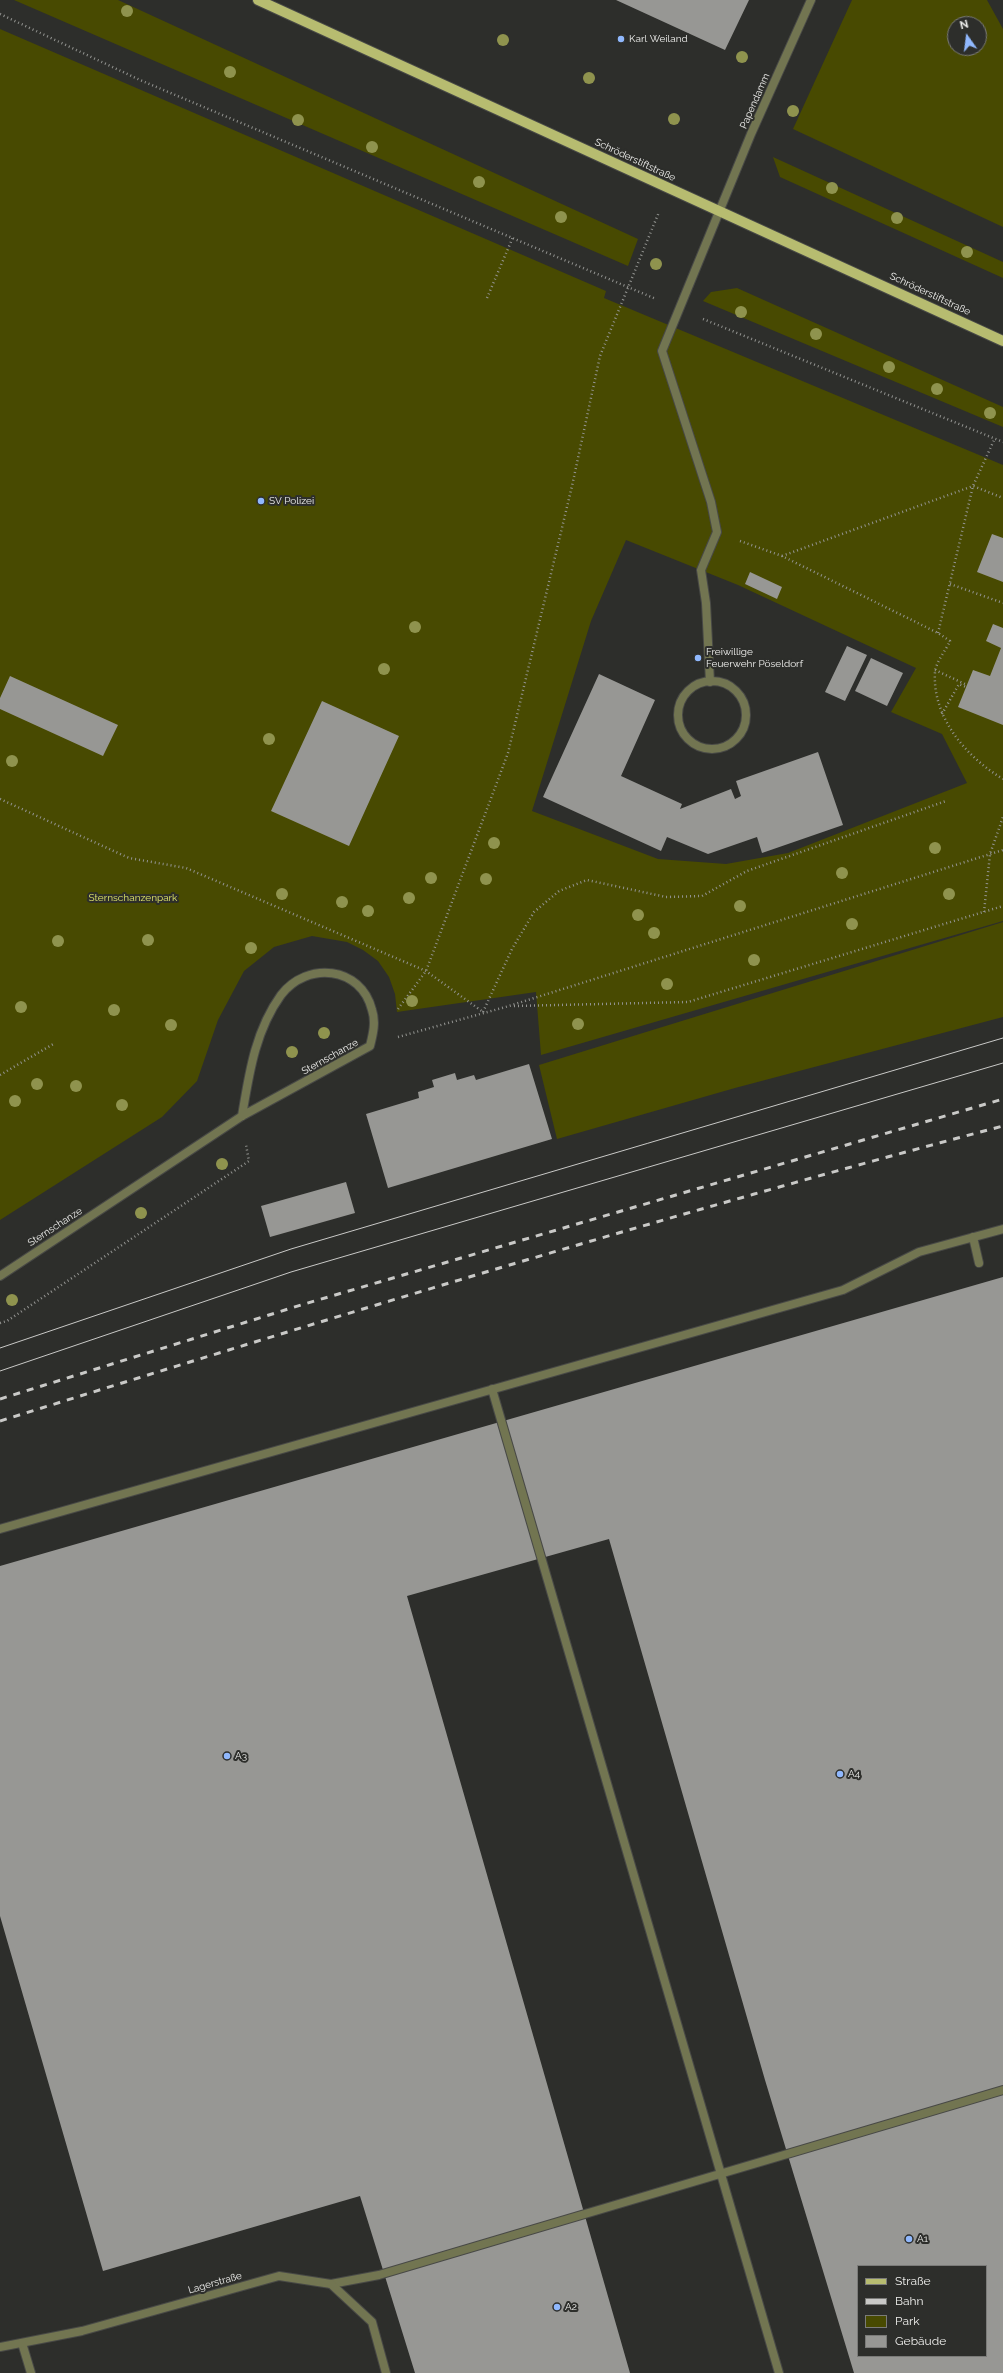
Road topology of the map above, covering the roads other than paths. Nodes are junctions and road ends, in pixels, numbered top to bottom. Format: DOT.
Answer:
graph roads {
  1 [pos="258,0"];
  2 [pos="811,0"];
  3 [pos="719,212"];
  4 [pos="1003,341"];
  5 [pos="710,682"];
  6 [pos="242,1116"];
  7 [pos="1003,1229"];
  8 [pos="973,1237"];
  9 [pos="979,1263"];
  10 [pos="0,1276"];
  11 [pos="492,1389"];
  12 [pos="0,1529"];
  13 [pos="1003,2090"];
  14 [pos="720,2174"];
  15 [pos="331,2284"];
  16 [pos="22,2343"];
  17 [pos="0,2347"];
  18 [pos="32,2373"];
  19 [pos="386,2373"];
  20 [pos="779,2373"];
  1 -- 3 [label="main road, Schröderstiftstraße"];
  2 -- 3 [label="street, Papendamm"];
  3 -- 4 [label="main road, Schröderstiftstraße"];
  3 -- 5 [label="street, Papendamm"];
  5 -- 5 [label="street"];
  6 -- 6 [label="street, Sternschanze"];
  6 -- 10 [label="street, Sternschanze"];
  7 -- 8 [label="street"];
  8 -- 9 [label="street"];
  8 -- 11 [label="street"];
  11 -- 12 [label="street"];
  11 -- 14 [label="street"];
  13 -- 14 [label="street"];
  14 -- 15 [label="street"];
  14 -- 20 [label="street"];
  15 -- 16 [label="street, Lagerstraße"];
  15 -- 19 [label="street"];
  16 -- 17 [label="street, Lagerstraße"];
  16 -- 18 [label="street"];
}
